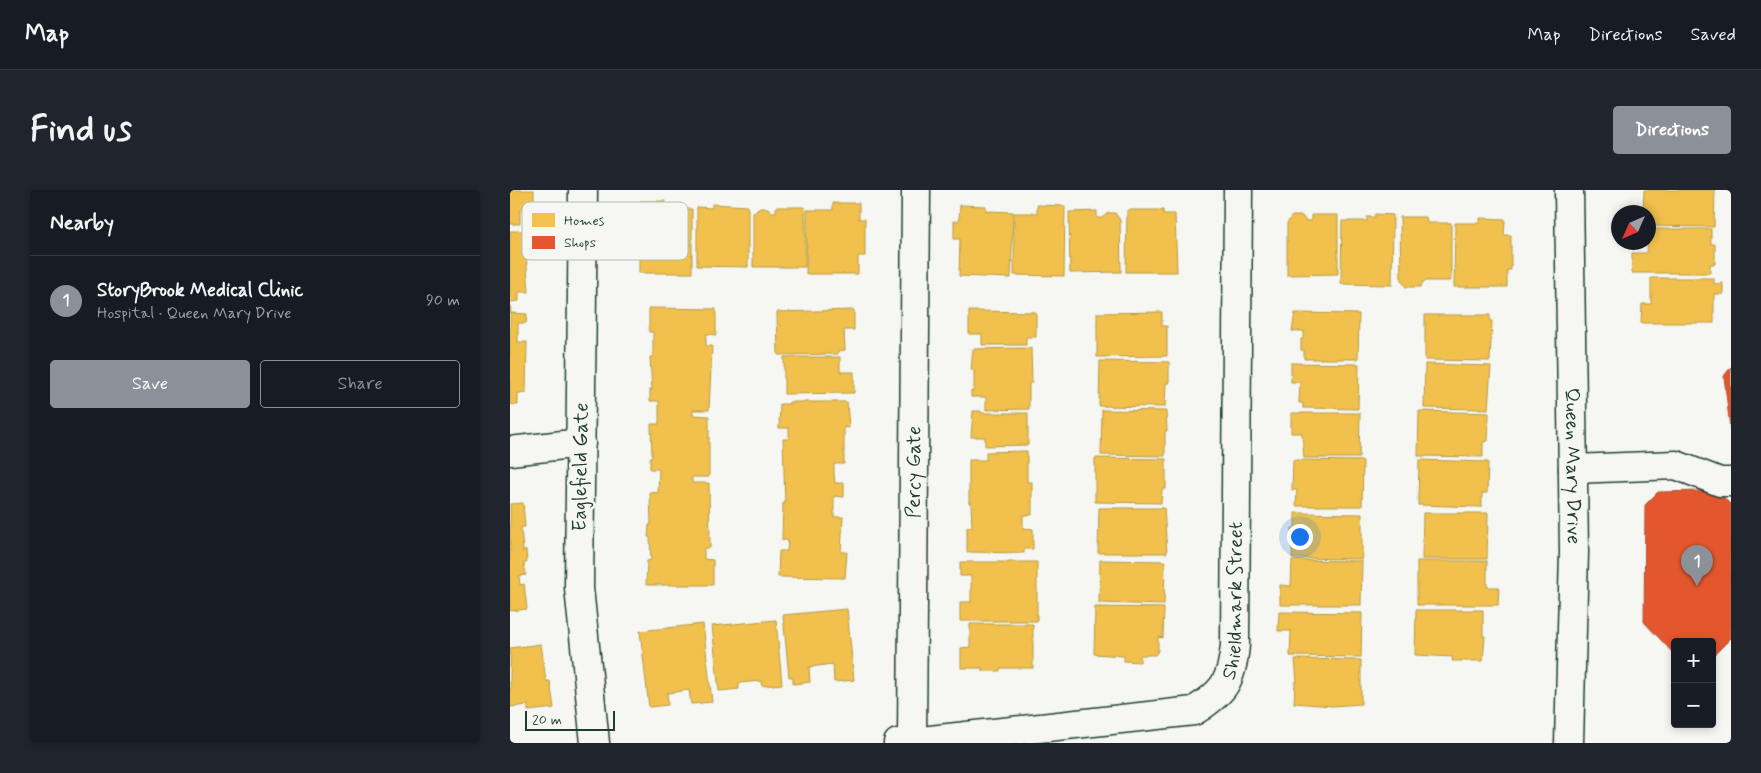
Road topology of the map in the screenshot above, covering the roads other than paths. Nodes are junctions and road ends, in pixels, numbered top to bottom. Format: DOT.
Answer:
graph roads {
  1 [pos="916,190"];
  2 [pos="1238,190"];
  3 [pos="1568,190"];
  4 [pos="582,260"];
  5 [pos="581,443"];
  6 [pos="510,451"];
  7 [pos="1572,469"];
  8 [pos="1731,482"];
  9 [pos="905,742"];
  10 [pos="595,743"];
  11 [pos="1570,743"];
  1 -- 9 [label="street, Percy Gate"];
  2 -- 9 [label="street, Shieldmark Street"];
  3 -- 7 [label="street, Queen Mary Drive"];
  4 -- 5 [label="street, Eaglefield Gate"];
  5 -- 6 [label="street"];
  5 -- 10 [label="street, Eaglefield Gate"];
  7 -- 8 [label="street"];
  7 -- 11 [label="street, Queen Mary Drive"];
}
